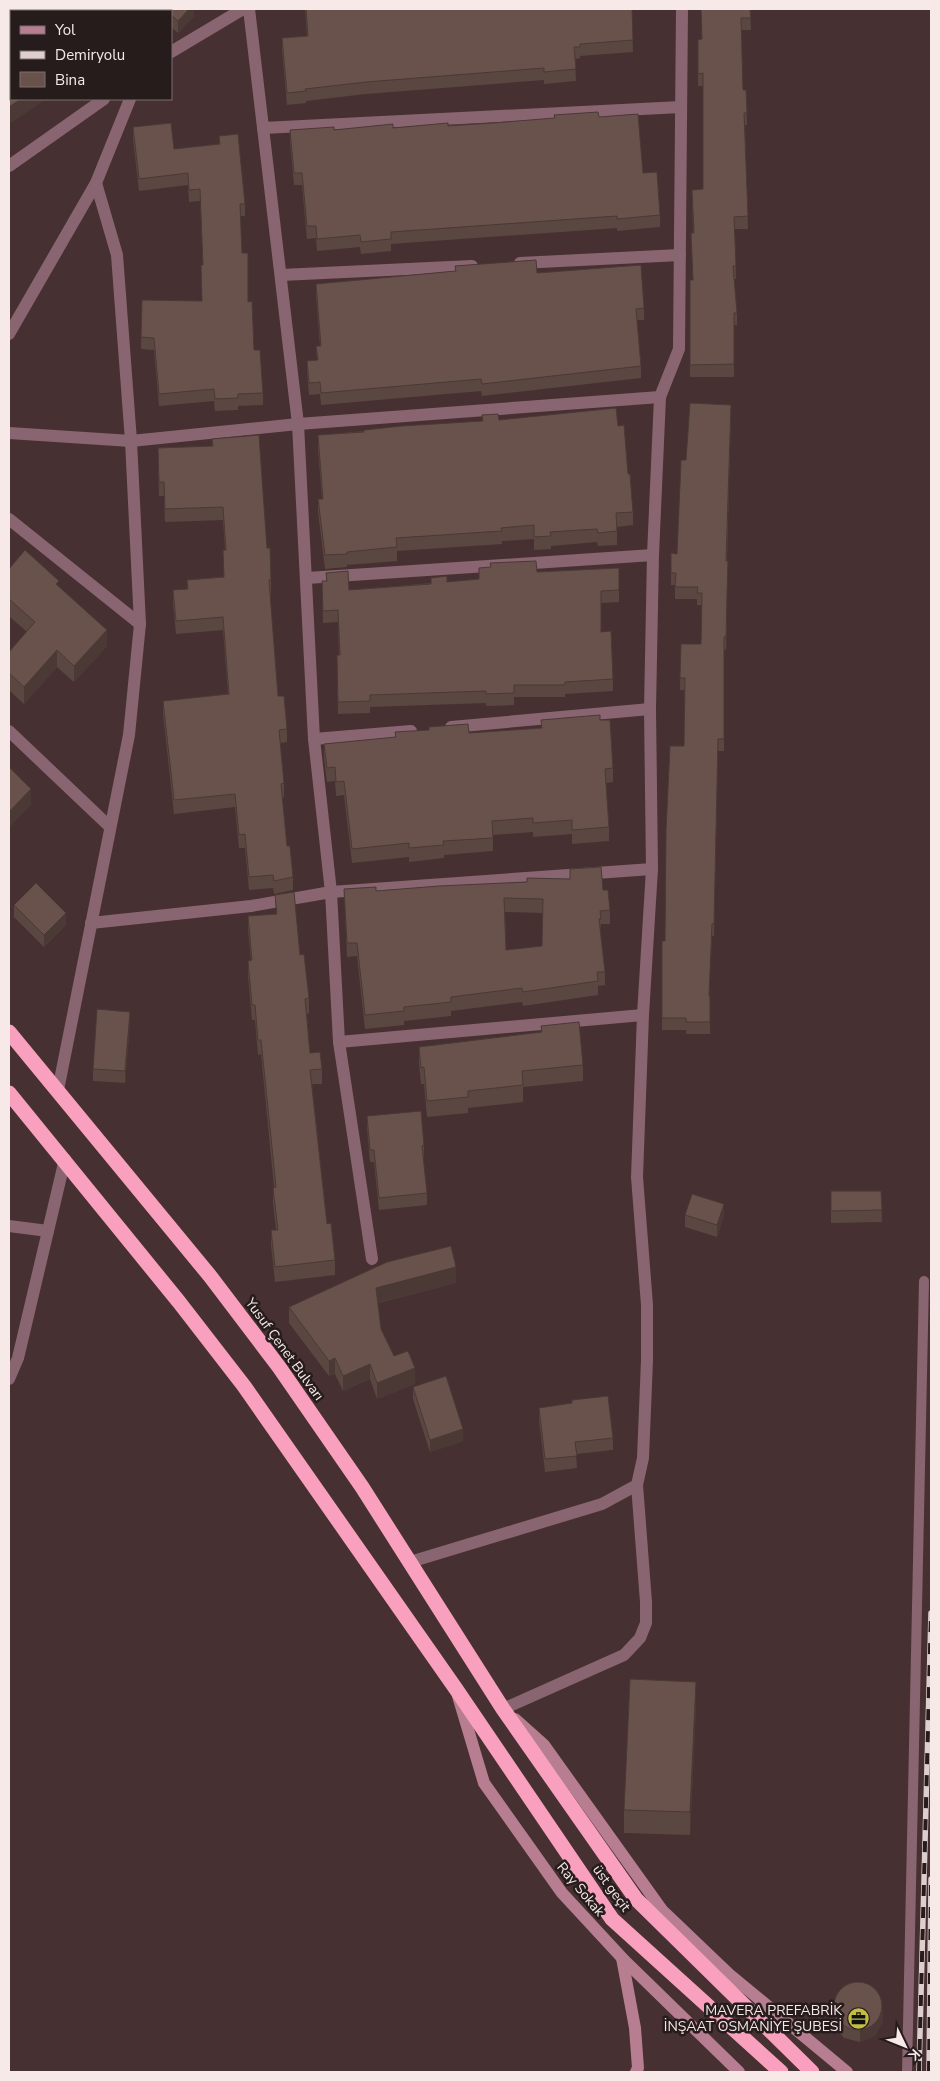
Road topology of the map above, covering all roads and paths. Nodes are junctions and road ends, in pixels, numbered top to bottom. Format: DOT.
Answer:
graph roads {
  1 [pos="243,9"];
  2 [pos="249,9"];
  3 [pos="682,9"];
  4 [pos="172,51"];
  5 [pos="103,100"];
  6 [pos="130,100"];
  7 [pos="681,107"];
  8 [pos="263,128"];
  9 [pos="9,166"];
  10 [pos="96,183"];
  11 [pos="680,255"];
  12 [pos="510,264"];
  13 [pos="480,265"];
  14 [pos="281,275"];
  15 [pos="9,334"];
  16 [pos="660,397"];
  17 [pos="298,424"];
  18 [pos="9,432"];
  19 [pos="131,441"];
  20 [pos="9,519"];
  21 [pos="653,555"];
  22 [pos="307,578"];
  23 [pos="140,624"];
  24 [pos="650,709"];
  25 [pos="9,731"];
  26 [pos="314,739"];
  27 [pos="110,827"];
  28 [pos="652,869"];
  29 [pos="330,892"];
  30 [pos="91,923"];
  31 [pos="643,1015"];
  32 [pos="9,1032"];
  33 [pos="339,1042"];
  34 [pos="58,1090"];
  35 [pos="9,1093"];
  36 [pos="65,1159"];
  37 [pos="9,1226"];
  38 [pos="48,1231"];
  39 [pos="372,1259"];
  40 [pos="924,1281"];
  41 [pos="9,1379"];
  42 [pos="637,1485"];
  43 [pos="410,1562"];
  44 [pos="456,1689"];
  45 [pos="503,1709"];
  46 [pos="622,1958"];
  47 [pos="636,2072"];
  48 [pos="739,2072"];
  49 [pos="781,2072"];
  50 [pos="812,2072"];
  51 [pos="847,2072"];
  52 [pos="907,2072"];
  1 -- 4 [label="street"];
  2 -- 8 [label="street"];
  3 -- 7 [label="street"];
  5 -- 9 [label="street"];
  6 -- 10 [label="street"];
  7 -- 8 [label="street"];
  7 -- 11 [label="street"];
  8 -- 14 [label="street"];
  10 -- 15 [label="street"];
  10 -- 19 [label="street"];
  11 -- 12 [label="street"];
  11 -- 16 [label="street"];
  13 -- 14 [label="street"];
  14 -- 17 [label="street"];
  16 -- 17 [label="street"];
  16 -- 21 [label="street"];
  17 -- 19 [label="street"];
  17 -- 22 [label="street"];
  18 -- 19 [label="street"];
  19 -- 23 [label="street"];
  20 -- 23 [label="street"];
  21 -- 22 [label="street"];
  21 -- 24 [label="street"];
  22 -- 26 [label="street"];
  23 -- 27 [label="street"];
  24 -- 26 [label="street"];
  24 -- 28 [label="street"];
  25 -- 27 [label="street"];
  26 -- 29 [label="street"];
  27 -- 30 [label="street"];
  28 -- 29 [label="street"];
  28 -- 31 [label="street"];
  29 -- 30 [label="street"];
  29 -- 33 [label="street"];
  30 -- 34 [label="street"];
  31 -- 33 [label="street"];
  31 -- 42 [label="street"];
  32 -- 34 [label="highway, Yusuf Çenet Bulvarı"];
  33 -- 39 [label="street"];
  34 -- 43 [label="highway, Yusuf Çenet Bulvarı"];
  35 -- 36 [label="highway"];
  36 -- 38 [label="street"];
  36 -- 44 [label="highway"];
  37 -- 38 [label="street"];
  38 -- 41 [label="street"];
  40 -- 52 [label="lane"];
  42 -- 43 [label="street"];
  42 -- 45 [label="street"];
  43 -- 45 [label="highway, Yusuf Çenet Bulvarı"];
  44 -- 46 [label="street, Ray Sokak"];
  44 -- 49 [label="highway, üst geçit"];
  45 -- 50 [label="highway, Yusuf Çenet Bulvarı"];
  45 -- 51 [label="street"];
  46 -- 47 [label="street"];
  46 -- 48 [label="street, Ray Sokak"];
}
